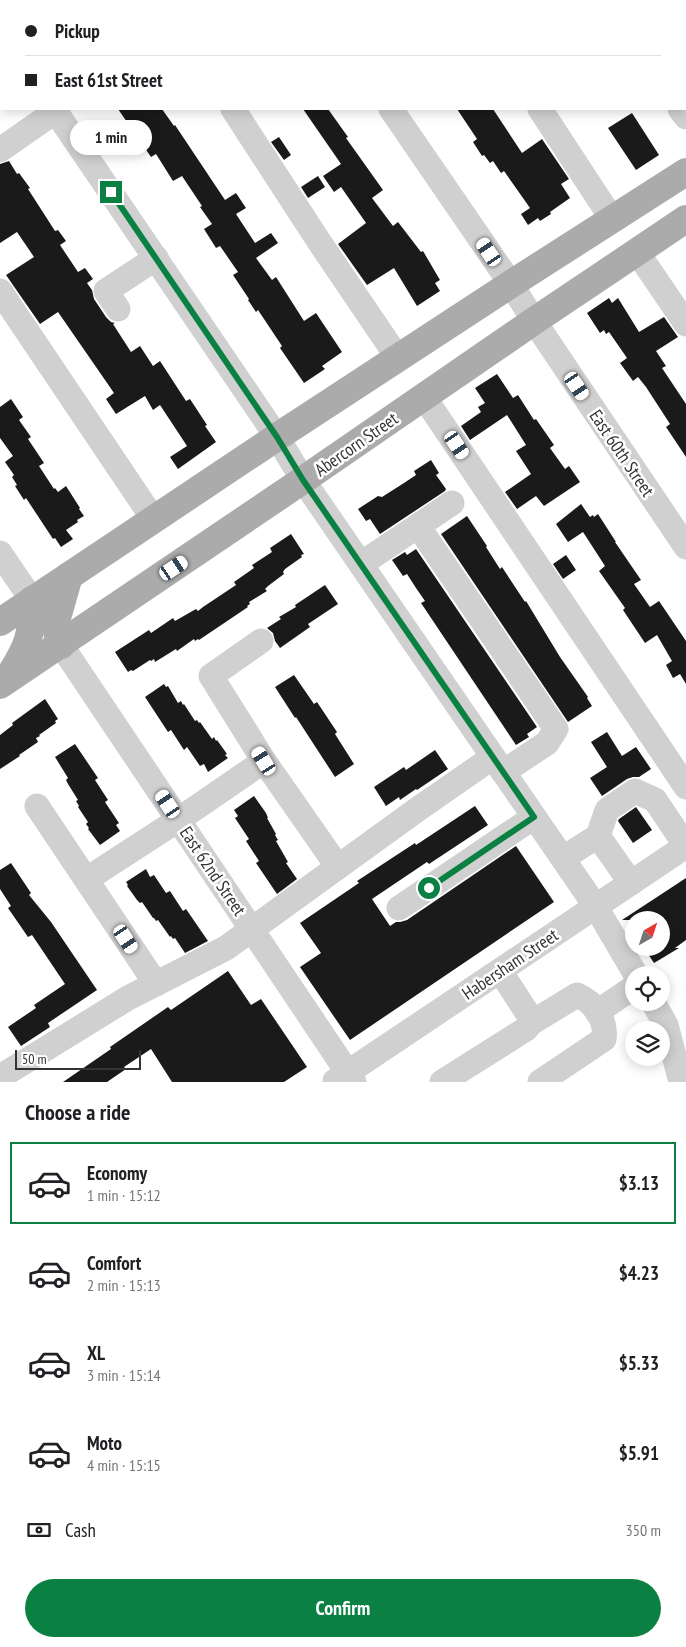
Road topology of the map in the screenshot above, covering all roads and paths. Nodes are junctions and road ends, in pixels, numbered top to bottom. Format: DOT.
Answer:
graph roads {
  1 [pos="55,110"];
  2 [pos="234,110"];
  3 [pos="392,110"];
  4 [pos="541,110"];
  5 [pos="0,150"];
  6 [pos="686,172"];
  7 [pos="612,219"];
  8 [pos="686,219"];
  9 [pos="637,252"];
  10 [pos="156,258"];
  11 [pos="511,284"];
  12 [pos="0,291"];
  13 [pos="118,309"];
  14 [pos="534,321"];
  15 [pos="686,324"];
  16 [pos="398,358"];
  17 [pos="424,397"];
  18 [pos="277,437"];
  19 [pos="303,480"];
  20 [pos="452,503"];
  21 [pos="154,520"];
  22 [pos="418,526"];
  23 [pos="686,547"];
  24 [pos="0,553"];
  25 [pos="361,564"];
  26 [pos="69,576"];
  27 [pos="32,600"];
  28 [pos="0,622"];
  29 [pos="261,641"];
  30 [pos="61,645"];
  31 [pos="2,683"];
  32 [pos="264,761"];
  33 [pos="498,764"];
  34 [pos="686,787"];
  35 [pos="37,806"];
  36 [pos="534,817"];
  37 [pos="178,820"];
  38 [pos="598,836"];
  39 [pos="686,846"];
  40 [pos="562,858"];
  41 [pos="338,867"];
  42 [pos="87,879"];
  43 [pos="632,883"];
  44 [pos="596,907"];
  45 [pos="399,908"];
  46 [pos="252,930"];
  47 [pos="631,966"];
  48 [pos="500,971"];
  49 [pos="156,984"];
  50 [pos="625,993"];
  51 [pos="658,1011"];
  52 [pos="597,1012"];
  53 [pos="531,1023"];
  54 [pos="0,1077"];
  55 [pos="346,1079"];
  56 [pos="442,1082"];
  57 [pos="540,1082"];
  58 [pos="680,1082"];
  1 -- 5 [label="street"];
  1 -- 10 [label="street"];
  2 -- 16 [label="street"];
  3 -- 11 [label="street, East 60th Street"];
  4 -- 7 [label="street"];
  6 -- 7 [label="main road"];
  7 -- 11 [label="main road"];
  8 -- 9 [label="main road, Abercorn Street"];
  9 -- 14 [label="main road, Abercorn Street"];
  9 -- 15 [label="street"];
  10 -- 13 [label="street"];
  10 -- 18 [label="street"];
  11 -- 14 [label="street, East 60th Street"];
  11 -- 16 [label="main road"];
  12 -- 21 [label="street"];
  14 -- 17 [label="main road, Abercorn Street"];
  14 -- 23 [label="street, East 60th Street"];
  16 -- 18 [label="main road"];
  17 -- 19 [label="main road, Abercorn Street"];
  17 -- 34 [label="street"];
  18 -- 19 [label="street"];
  18 -- 21 [label="main road"];
  19 -- 25 [label="street"];
  19 -- 30 [label="main road, Abercorn Street"];
  20 -- 22 [label="street"];
  21 -- 26 [label="main road"];
  22 -- 25 [label="street"];
  22 -- 33 [label="street"];
  24 -- 27 [label="street"];
  25 -- 33 [label="street"];
  26 -- 27 [label="main road"];
  26 -- 30 [label="main road"];
  27 -- 28 [label="main road"];
  27 -- 31 [label="main road"];
  29 -- 32 [label="street"];
  30 -- 31 [label="main road, Abercorn Street"];
  30 -- 37 [label="street, East 62nd Street"];
  32 -- 37 [label="street"];
  32 -- 41 [label="street"];
  33 -- 36 [label="street"];
  33 -- 41 [label="street"];
  35 -- 42 [label="street"];
  36 -- 40 [label="street"];
  36 -- 45 [label="street"];
  37 -- 42 [label="street"];
  37 -- 46 [label="street, East 62nd Street"];
  38 -- 39 [label="street"];
  38 -- 40 [label="street"];
  38 -- 43 [label="street"];
  39 -- 43 [label="street, Habersham Street"];
  40 -- 44 [label="street"];
  41 -- 46 [label="street"];
  42 -- 49 [label="street"];
  43 -- 44 [label="street, Habersham Street"];
  44 -- 47 [label="street"];
  44 -- 48 [label="street, Habersham Street"];
  46 -- 49 [label="street"];
  46 -- 55 [label="street, East 62nd Street"];
  48 -- 53 [label="street"];
  48 -- 55 [label="street, Habersham Street"];
  49 -- 54 [label="street"];
  50 -- 52 [label="street"];
  51 -- 58 [label="street"];
  52 -- 53 [label="street"];
  52 -- 57 [label="street"];
  53 -- 56 [label="street"];
}
